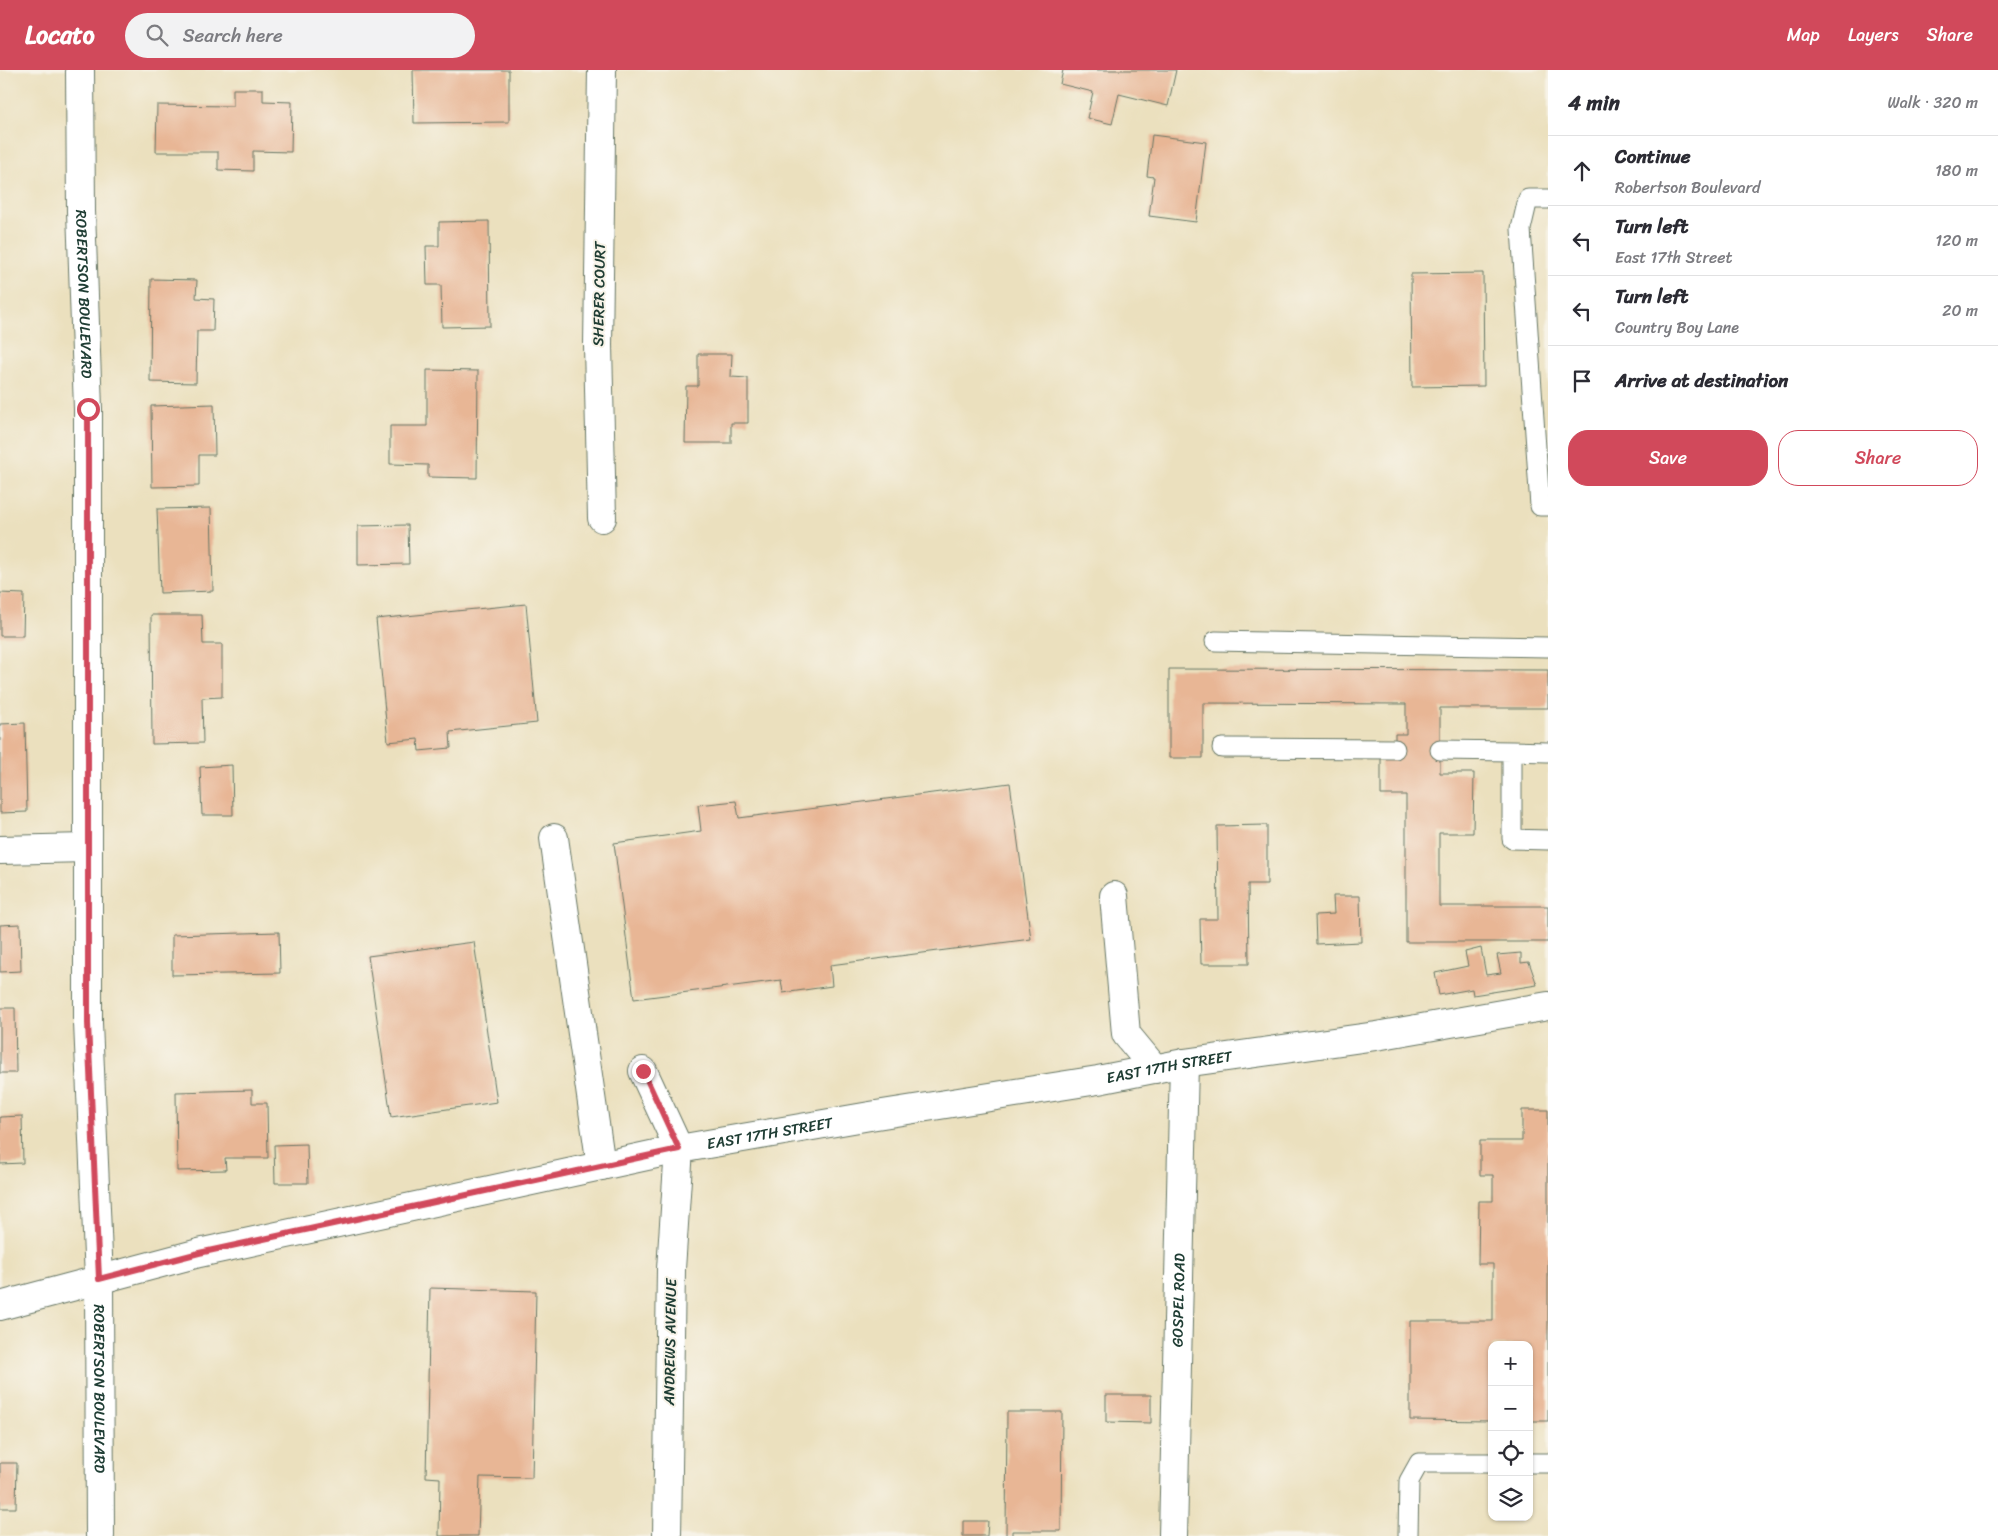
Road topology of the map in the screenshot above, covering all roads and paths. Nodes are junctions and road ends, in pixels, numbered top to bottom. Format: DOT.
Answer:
graph roads {
  1 [pos="80,70"];
  2 [pos="602,70"];
  3 [pos="1548,199"];
  4 [pos="1548,506"];
  5 [pos="602,518"];
  6 [pos="1215,641"];
  7 [pos="1548,647"];
  8 [pos="1222,748"];
  9 [pos="1395,749"];
  10 [pos="1440,750"];
  11 [pos="1512,751"];
  12 [pos="1548,752"];
  13 [pos="554,838"];
  14 [pos="1548,840"];
  15 [pos="87,848"];
  16 [pos="0,850"];
  17 [pos="1114,896"];
  18 [pos="1548,1006"];
  19 [pos="1184,1063"];
  20 [pos="1155,1069"];
  21 [pos="643,1071"];
  22 [pos="679,1149"];
  23 [pos="601,1166"];
  24 [pos="99,1279"];
  25 [pos="0,1306"];
  26 [pos="1488,1463"];
  27 [pos="1533,1463"];
  28 [pos="1548,1463"];
  29 [pos="100,1536"];
  30 [pos="667,1536"];
  31 [pos="1173,1536"];
  32 [pos="1408,1536"];
  1 -- 15 [label="street, ROBERTSON BOULEVARD"];
  2 -- 5 [label="street, SHERER COURT"];
  3 -- 4 [label="lane"];
  6 -- 7 [label="lane"];
  8 -- 9 [label="lane"];
  10 -- 11 [label="lane"];
  11 -- 12 [label="lane"];
  11 -- 14 [label="lane"];
  13 -- 23 [label="street"];
  15 -- 16 [label="street"];
  15 -- 24 [label="street, ROBERTSON BOULEVARD"];
  17 -- 20 [label="street"];
  18 -- 19 [label="street, EAST 17TH STREET"];
  19 -- 20 [label="street, EAST 17TH STREET"];
  19 -- 31 [label="street, GOSPEL ROAD"];
  20 -- 22 [label="street, EAST 17TH STREET"];
  21 -- 22 [label="street"];
  22 -- 23 [label="street, EAST 17TH STREET"];
  22 -- 30 [label="street, ANDREWS AVENUE"];
  23 -- 24 [label="street, EAST 17TH STREET"];
  24 -- 25 [label="street, EAST 17TH STREET"];
  24 -- 29 [label="street, ROBERTSON BOULEVARD"];
  26 -- 32 [label="lane"];
  27 -- 28 [label="lane"];
}
